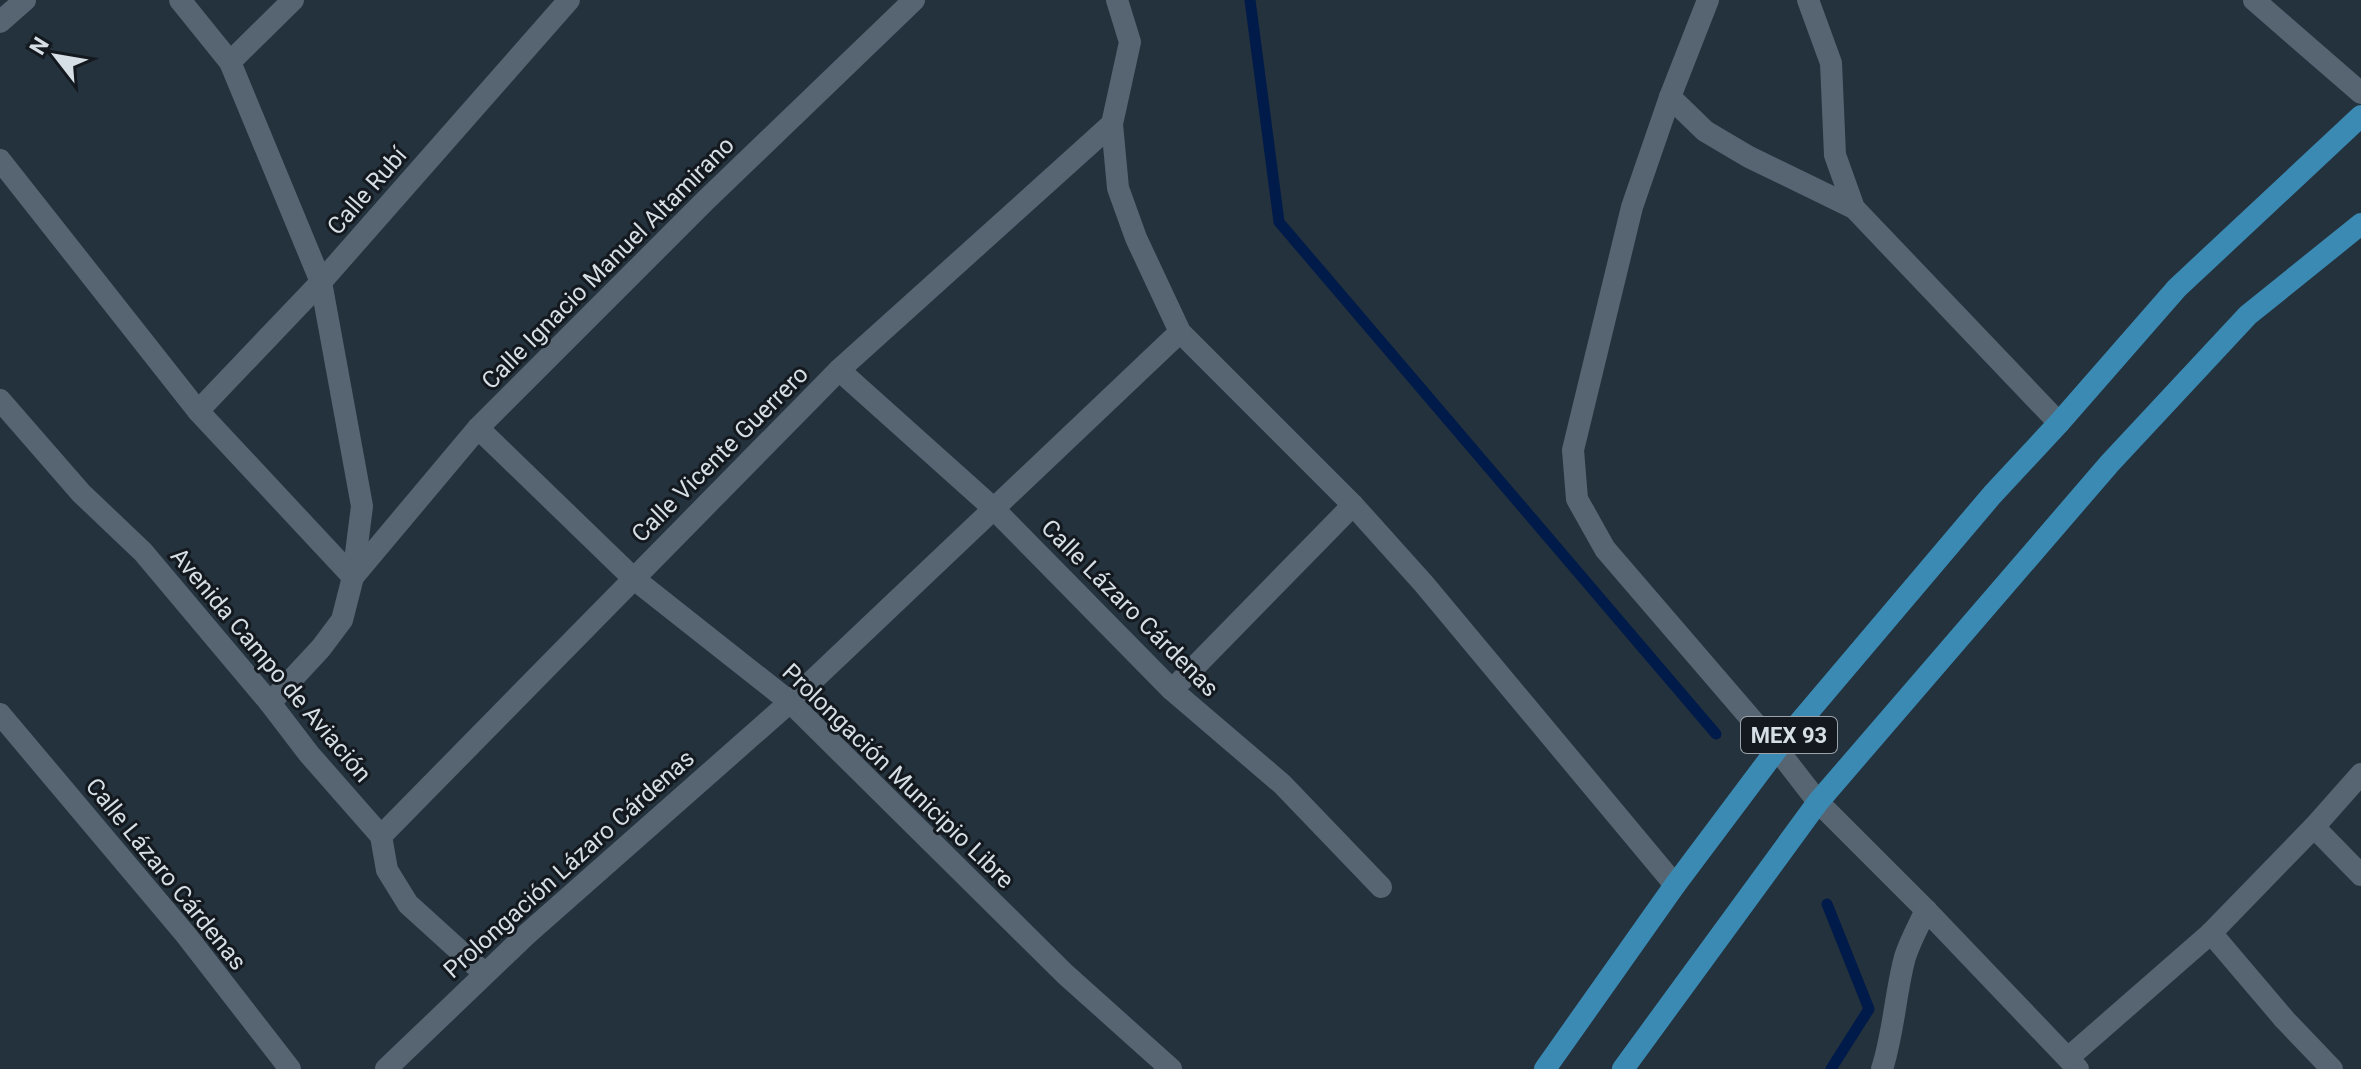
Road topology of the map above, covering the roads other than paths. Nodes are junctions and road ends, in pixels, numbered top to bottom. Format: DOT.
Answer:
graph roads {
  1 [pos="25,0"];
  2 [pos="180,0"];
  3 [pos="293,0"];
  4 [pos="569,0"];
  5 [pos="914,0"];
  6 [pos="1117,0"];
  7 [pos="1708,0"];
  8 [pos="1808,0"];
  9 [pos="2254,0"];
  10 [pos="0,22"];
  11 [pos="230,62"];
  12 [pos="2361,93"];
  13 [pos="1670,97"];
  14 [pos="2361,116"];
  15 [pos="1112,124"];
  16 [pos="0,160"];
  17 [pos="1854,208"];
  18 [pos="2361,224"];
  19 [pos="321,282"];
  20 [pos="1180,332"];
  21 [pos="839,370"];
  22 [pos="0,400"];
  23 [pos="198,411"];
  24 [pos="2059,423"];
  25 [pos="478,428"];
  26 [pos="1353,505"];
  27 [pos="993,508"];
  28 [pos="353,577"];
  29 [pos="633,578"];
  30 [pos="1172,690"];
  31 [pos="790,702"];
  32 [pos="270,703"];
  33 [pos="0,714"];
  34 [pos="1777,749"];
  35 [pos="2361,774"];
  36 [pos="1818,802"];
  37 [pos="2314,827"];
  38 [pos="381,836"];
  39 [pos="2361,875"];
  40 [pos="1675,885"];
  41 [pos="1381,887"];
  42 [pos="1926,910"];
  43 [pos="2211,933"];
  44 [pos="484,973"];
  45 [pos="2073,1063"];
  46 [pos="290,1069"];
  47 [pos="386,1069"];
  48 [pos="1171,1069"];
  49 [pos="1545,1069"];
  50 [pos="1623,1069"];
  51 [pos="1882,1069"];
  52 [pos="2332,1069"];
  1 -- 10 [label="street"];
  2 -- 11 [label="street"];
  3 -- 11 [label="street"];
  4 -- 19 [label="street, Calle Rubí"];
  5 -- 25 [label="street, Calle Ignacio Manuel Altamirano"];
  6 -- 15 [label="street"];
  7 -- 13 [label="street"];
  8 -- 17 [label="street"];
  9 -- 12 [label="street"];
  11 -- 19 [label="street"];
  13 -- 17 [label="street"];
  13 -- 34 [label="street"];
  14 -- 24 [label="main road, MEX 93"];
  15 -- 20 [label="street"];
  15 -- 21 [label="street, Calle Vicente Guerrero"];
  16 -- 23 [label="street"];
  17 -- 24 [label="street"];
  18 -- 36 [label="main road, MEX 93"];
  19 -- 23 [label="street, Calle Rubí"];
  19 -- 28 [label="street"];
  20 -- 26 [label="street"];
  20 -- 27 [label="street, Prolongación Lázaro Cárdenas"];
  21 -- 27 [label="street, Calle Lázaro Cárdenas"];
  21 -- 29 [label="street, Calle Vicente Guerrero"];
  22 -- 32 [label="street, Avenida Campo de Aviación"];
  23 -- 28 [label="street"];
  24 -- 34 [label="main road, MEX 93"];
  25 -- 28 [label="street, Calle Ignacio Manuel Altamirano"];
  25 -- 29 [label="street, Prolongación Municipio Libre"];
  26 -- 30 [label="street"];
  26 -- 40 [label="street"];
  27 -- 30 [label="street, Calle Lázaro Cárdenas"];
  27 -- 31 [label="street, Prolongación Lázaro Cárdenas"];
  28 -- 32 [label="street"];
  29 -- 31 [label="street, Prolongación Municipio Libre"];
  29 -- 38 [label="street, Calle Vicente Guerrero"];
  30 -- 41 [label="street, Calle Lázaro Cárdenas"];
  31 -- 44 [label="street, Prolongación Lázaro Cárdenas"];
  31 -- 48 [label="street, Prolongación Municipio Libre"];
  32 -- 38 [label="street, Avenida Campo de Aviación"];
  33 -- 46 [label="street, Calle Lázaro Cárdenas"];
  34 -- 36 [label="street"];
  34 -- 40 [label="main road, MEX 93"];
  35 -- 37 [label="street"];
  36 -- 42 [label="street"];
  36 -- 50 [label="main road, MEX 93"];
  37 -- 39 [label="street"];
  37 -- 43 [label="street"];
  38 -- 44 [label="street, Avenida Campo de Aviación"];
  40 -- 49 [label="main road, MEX 93"];
  42 -- 45 [label="street"];
  42 -- 51 [label="street"];
  43 -- 45 [label="street"];
  43 -- 52 [label="street"];
  44 -- 47 [label="street, Prolongación Lázaro Cárdenas"];
}
